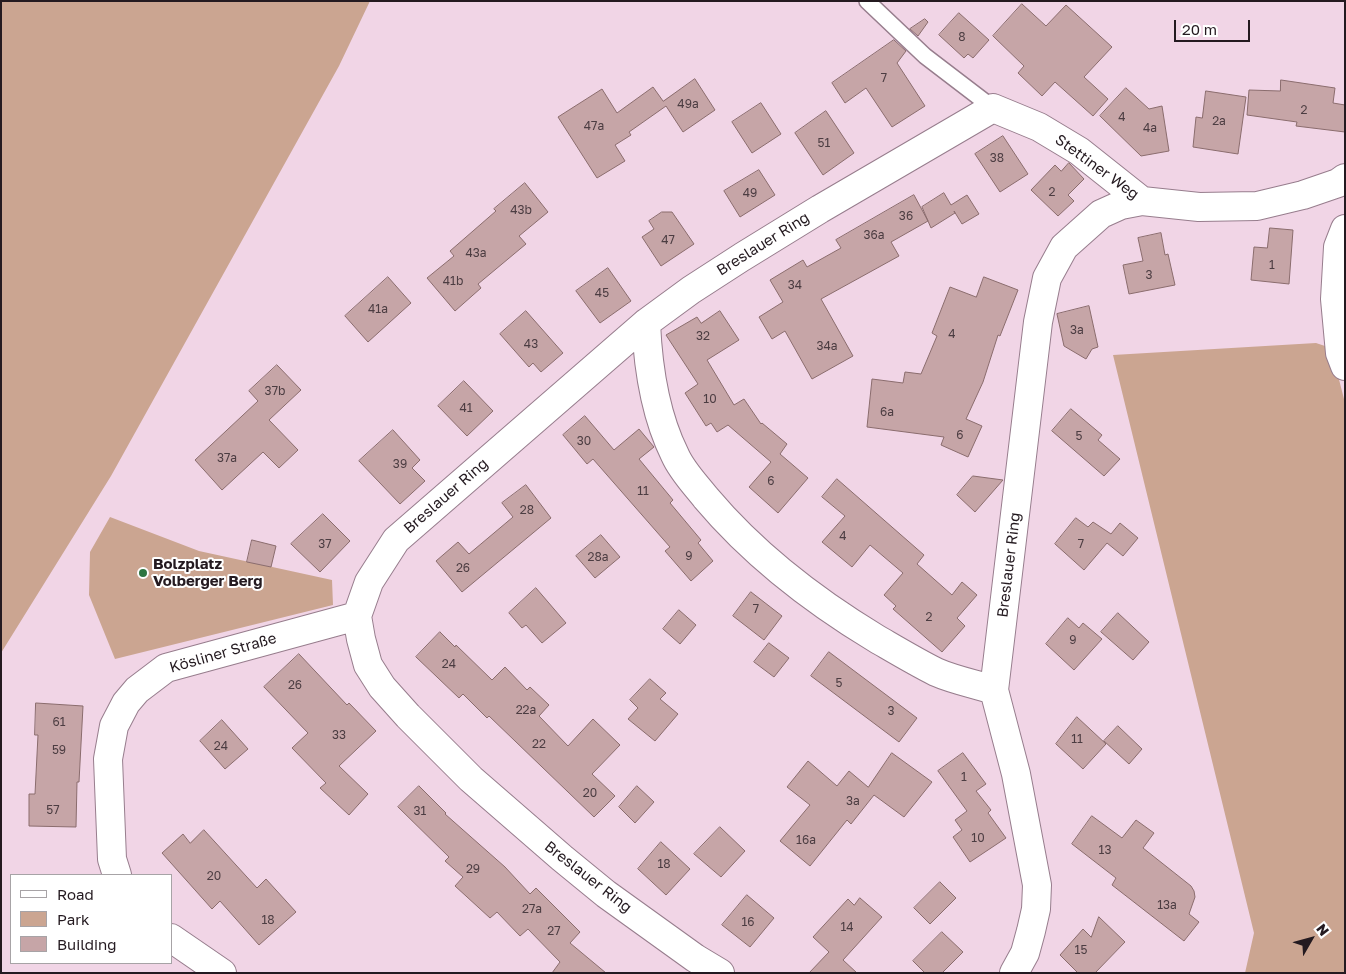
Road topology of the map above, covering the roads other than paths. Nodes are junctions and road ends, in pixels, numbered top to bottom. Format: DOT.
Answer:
graph roads {
  1 [pos="867,1"];
  2 [pos="993,108"];
  3 [pos="1343,188"];
  4 [pos="1142,200"];
  5 [pos="1345,229"];
  6 [pos="646,323"];
  7 [pos="1345,366"];
  8 [pos="357,616"];
  9 [pos="994,690"];
  10 [pos="117,874"];
  11 [pos="172,939"];
  12 [pos="1016,972"];
  13 [pos="222,973"];
  14 [pos="720,973"];
  1 -- 2 [label="lane, Stettiner Weg"];
  2 -- 4 [label="street, Stettiner Weg"];
  2 -- 6 [label="street, Breslauer Ring"];
  3 -- 4 [label="street, Stettiner Weg"];
  4 -- 9 [label="street, Breslauer Ring"];
  5 -- 7 [label="street"];
  6 -- 8 [label="street, Breslauer Ring"];
  6 -- 9 [label="street"];
  8 -- 10 [label="street, Kösliner Straße"];
  8 -- 14 [label="street, Breslauer Ring"];
  9 -- 12 [label="street, Breslauer Ring"];
  11 -- 13 [label="street"];
}
